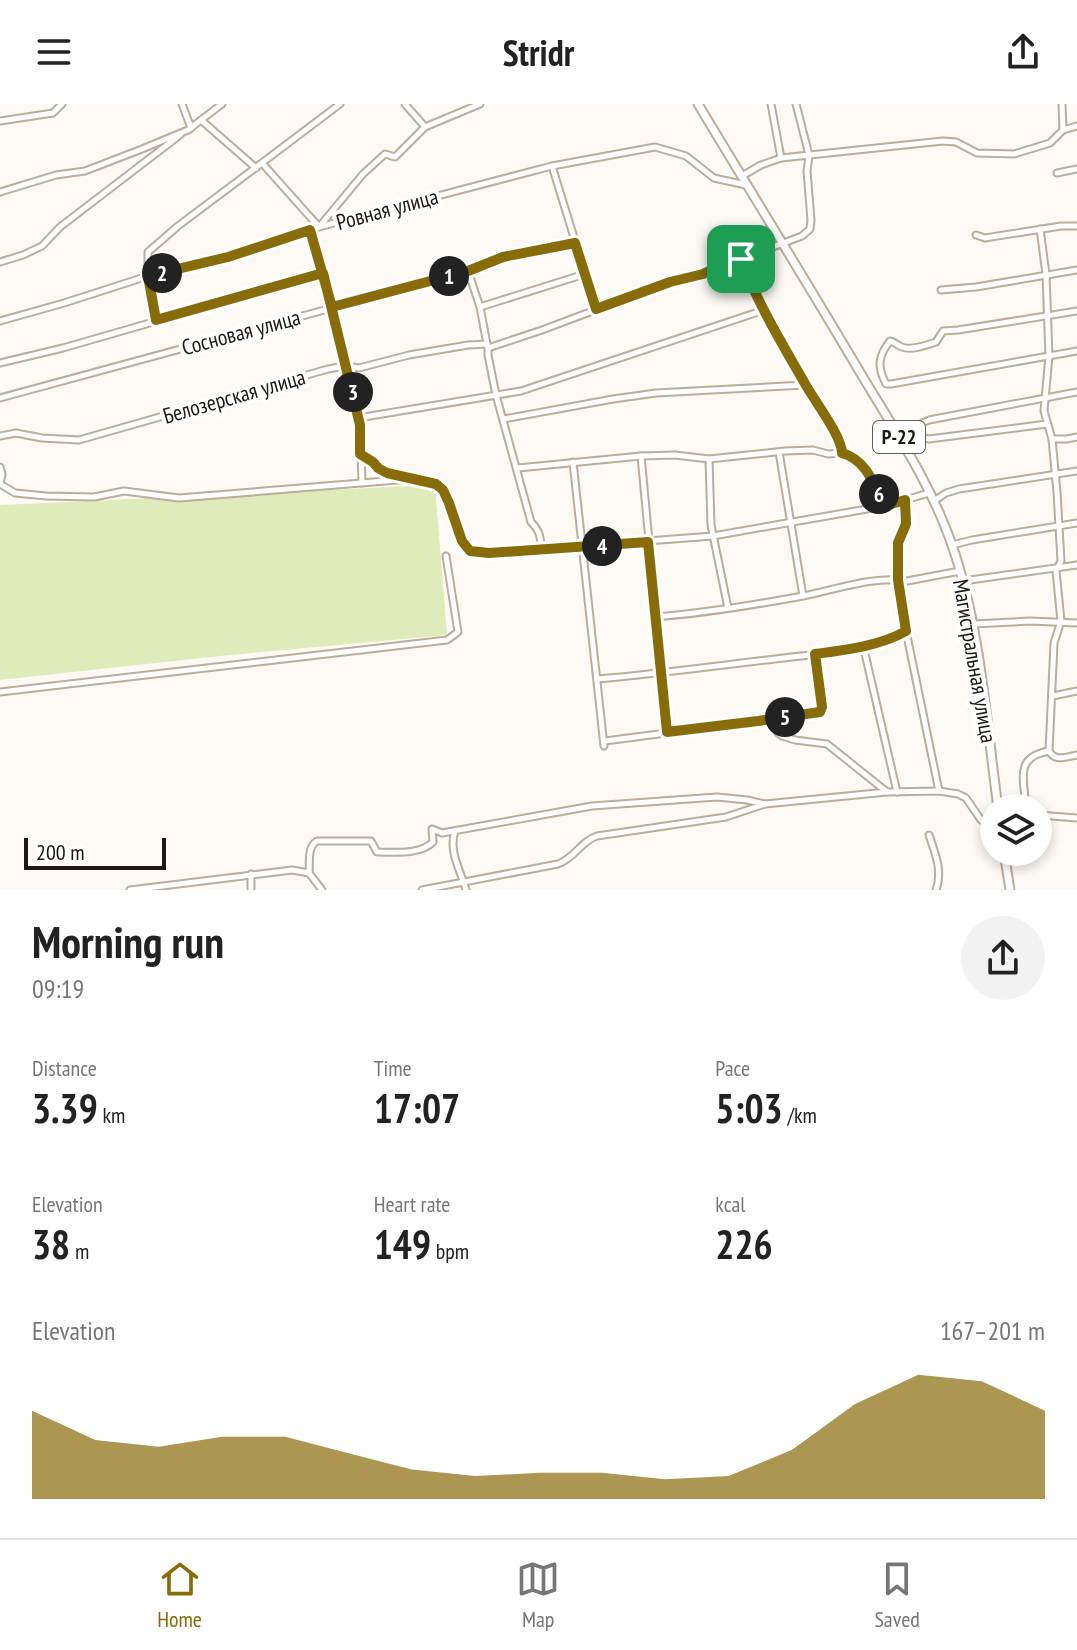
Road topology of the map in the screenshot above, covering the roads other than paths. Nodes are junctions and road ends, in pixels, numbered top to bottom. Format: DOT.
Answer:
graph roads {
  1 [pos="62,104"];
  2 [pos="182,104"];
  3 [pos="222,104"];
  4 [pos="340,104"];
  5 [pos="405,104"];
  6 [pos="480,104"];
  7 [pos="698,104"];
  8 [pos="771,104"];
  9 [pos="796,104"];
  10 [pos="1062,104"];
  11 [pos="201,120"];
  12 [pos="0,121"];
  13 [pos="1077,126"];
  14 [pos="425,127"];
  15 [pos="189,129"];
  16 [pos="1063,130"];
  17 [pos="809,155"];
  18 [pos="781,158"];
  19 [pos="262,163"];
  20 [pos="552,166"];
  21 [pos="256,168"];
  22 [pos="1077,169"];
  23 [pos="1057,173"];
  24 [pos="741,176"];
  25 [pos="746,185"];
  26 [pos="0,192"];
  27 [pos="1077,226"];
  28 [pos="319,227"];
  29 [pos="1040,229"];
  30 [pos="310,230"];
  31 [pos="976,235"];
  32 [pos="575,243"];
  33 [pos="782,244"];
  34 [pos="741,259"];
  35 [pos="0,262"];
  36 [pos="1077,270"];
  37 [pos="468,271"];
  38 [pos="323,273"];
  39 [pos="585,274"];
  40 [pos="1046,274"];
  41 [pos="148,276"];
  42 [pos="941,290"];
  43 [pos="332,307"];
  44 [pos="480,307"];
  45 [pos="596,309"];
  46 [pos="764,310"];
  47 [pos="1077,311"];
  48 [pos="1047,316"];
  49 [pos="156,320"];
  50 [pos="0,321"];
  51 [pos="488,346"];
  52 [pos="1077,351"];
  53 [pos="1049,356"];
  54 [pos="0,363"];
  55 [pos="345,366"];
  56 [pos="805,385"];
  57 [pos="1077,392"];
  58 [pos="496,395"];
  59 [pos="1045,397"];
  60 [pos="0,398"];
  61 [pos="358,418"];
  62 [pos="504,419"];
  63 [pos="1047,424"];
  64 [pos="913,431"];
  65 [pos="0,436"];
  66 [pos="1077,437"];
  67 [pos="1052,439"];
  68 [pos="901,440"];
  69 [pos="779,452"];
  70 [pos="842,453"];
  71 [pos="360,454"];
  72 [pos="641,456"];
  73 [pos="709,459"];
  74 [pos="573,462"];
  75 [pos="0,467"];
  76 [pos="518,468"];
  77 [pos="1077,471"];
  78 [pos="1054,474"];
  79 [pos="410,479"];
  80 [pos="362,483"];
  81 [pos="0,484"];
  82 [pos="930,492"];
  83 [pos="905,500"];
  84 [pos="934,501"];
  85 [pos="884,506"];
  86 [pos="789,522"];
  87 [pos="1077,523"];
  88 [pos="1058,525"];
  89 [pos="713,536"];
  90 [pos="648,542"];
  91 [pos="952,545"];
  92 [pos="583,547"];
  93 [pos="541,551"];
  94 [pos="446,556"];
  95 [pos="1077,565"];
  96 [pos="1059,567"];
  97 [pos="960,571"];
  98 [pos="898,580"];
  99 [pos="963,581"];
  100 [pos="803,596"];
  101 [pos="728,608"];
  102 [pos="655,617"];
  103 [pos="1061,621"];
  104 [pos="1077,623"];
  105 [pos="972,624"];
  106 [pos="906,631"];
  107 [pos="863,645"];
  108 [pos="815,654"];
  109 [pos="661,673"];
  110 [pos="597,679"];
  111 [pos="1077,691"];
  112 [pos="0,692"];
  113 [pos="1053,696"];
  114 [pos="773,719"];
  115 [pos="667,732"];
  116 [pos="1049,751"];
  117 [pos="1077,755"];
  118 [pos="939,791"];
  119 [pos="887,792"];
  120 [pos="897,792"];
  121 [pos="996,794"];
  122 [pos="1026,794"];
  123 [pos="765,804"];
  124 [pos="1052,816"];
  125 [pos="1077,818"];
  126 [pos="980,819"];
  127 [pos="455,831"];
  128 [pos="442,833"];
  129 [pos="929,835"];
  130 [pos="453,841"];
  131 [pos="1006,866"];
  132 [pos="309,873"];
  133 [pos="251,874"];
  134 [pos="464,882"];
  135 [pos="189,886"];
  136 [pos="130,890"];
  137 [pos="251,890"];
  138 [pos="322,890"];
  139 [pos="422,890"];
  140 [pos="466,890"];
  141 [pos="936,890"];
  142 [pos="1010,890"];
  1 -- 12 [label="street"];
  2 -- 15 [label="street"];
  3 -- 11 [label="street"];
  4 -- 19 [label="street"];
  5 -- 14 [label="street"];
  6 -- 14 [label="street"];
  7 -- 24 [label="highway, Магистральная улица / Р-22"];
  8 -- 18 [label="street"];
  9 -- 17 [label="street"];
  10 -- 16 [label="street"];
  11 -- 15 [label="street"];
  11 -- 21 [label="street"];
  13 -- 16 [label="street"];
  14 -- 28 [label="street"];
  15 -- 26 [label="street"];
  15 -- 35 [label="street"];
  16 -- 17 [label="street"];
  17 -- 18 [label="street"];
  17 -- 33 [label="street, Белозерская улица"];
  18 -- 24 [label="street"];
  19 -- 21 [label="street"];
  19 -- 28 [label="street"];
  20 -- 25 [label="street, Ровная улица"];
  20 -- 28 [label="street, Ровная улица"];
  20 -- 32 [label="street"];
  21 -- 41 [label="street"];
  22 -- 23 [label="street"];
  24 -- 25 [label="highway, Магистральная улица / Р-22"];
  25 -- 33 [label="highway, Магистральная улица / Р-22"];
  27 -- 29 [label="street"];
  28 -- 30 [label="street, Ровная улица"];
  29 -- 31 [label="street"];
  29 -- 40 [label="street"];
  30 -- 38 [label="street"];
  30 -- 41 [label="street, Ровная улица"];
  32 -- 37 [label="street, Сосновая улица"];
  32 -- 39 [label="street"];
  33 -- 34 [label="street, Белозерская улица"];
  33 -- 68 [label="highway, Магистральная улица / Р-22"];
  34 -- 45 [label="street, Белозерская улица"];
  34 -- 46 [label="street"];
  36 -- 40 [label="street"];
  37 -- 43 [label="street, Сосновая улица"];
  37 -- 44 [label="street"];
  38 -- 43 [label="street"];
  38 -- 49 [label="street"];
  39 -- 44 [label="street"];
  39 -- 45 [label="street"];
  40 -- 42 [label="street"];
  40 -- 48 [label="street"];
  41 -- 49 [label="street"];
  41 -- 50 [label="street, Ровная улица"];
  43 -- 55 [label="street"];
  43 -- 60 [label="street, Сосновая улица"];
  44 -- 51 [label="street"];
  45 -- 51 [label="street, Белозерская улица"];
  46 -- 56 [label="street"];
  46 -- 58 [label="street"];
  47 -- 48 [label="street"];
  48 -- 53 [label="street"];
  48 -- 53 [label="street"];
  49 -- 54 [label="street"];
  51 -- 55 [label="street, Белозерская улица"];
  51 -- 58 [label="street"];
  52 -- 53 [label="street"];
  53 -- 59 [label="street"];
  55 -- 61 [label="street"];
  55 -- 65 [label="street, Белозерская улица"];
  56 -- 62 [label="street"];
  56 -- 70 [label="street"];
  57 -- 59 [label="street"];
  58 -- 61 [label="street"];
  58 -- 62 [label="street"];
  59 -- 63 [label="street"];
  59 -- 64 [label="street"];
  61 -- 71 [label="street"];
  62 -- 76 [label="street"];
  63 -- 64 [label="street"];
  63 -- 67 [label="street"];
  64 -- 68 [label="street"];
  66 -- 67 [label="street"];
  67 -- 78 [label="street"];
  68 -- 82 [label="highway, Магистральная улица / Р-22"];
  69 -- 70 [label="street"];
  69 -- 73 [label="street"];
  69 -- 86 [label="street"];
  70 -- 85 [label="street"];
  71 -- 79 [label="street"];
  71 -- 80 [label="street"];
  72 -- 73 [label="street"];
  72 -- 74 [label="street"];
  72 -- 90 [label="street"];
  73 -- 89 [label="street"];
  74 -- 76 [label="street"];
  74 -- 92 [label="street"];
  75 -- 81 [label="street"];
  76 -- 93 [label="street"];
  77 -- 78 [label="street"];
  78 -- 84 [label="street"];
  78 -- 88 [label="street"];
  79 -- 80 [label="street"];
  79 -- 93 [label="street"];
  80 -- 81 [label="street"];
  82 -- 83 [label="street"];
  82 -- 84 [label="highway, Магистральная улица / Р-22"];
  83 -- 85 [label="street"];
  83 -- 98 [label="street"];
  84 -- 91 [label="highway, Магистральная улица / Р-22"];
  85 -- 86 [label="street"];
  86 -- 89 [label="street"];
  86 -- 100 [label="street"];
  87 -- 88 [label="street"];
  88 -- 91 [label="street"];
  88 -- 96 [label="street"];
  89 -- 90 [label="street"];
  89 -- 101 [label="street"];
  90 -- 92 [label="street"];
  90 -- 102 [label="street"];
  91 -- 97 [label="highway, Магистральная улица / Р-22"];
  92 -- 93 [label="street"];
  92 -- 110 [label="street"];
  94 -- 112 [label="street"];
  95 -- 96 [label="street"];
  96 -- 99 [label="street"];
  96 -- 103 [label="street"];
  97 -- 98 [label="street"];
  97 -- 99 [label="highway, Магистральная улица / Р-22"];
  98 -- 100 [label="street"];
  98 -- 106 [label="street"];
  99 -- 105 [label="highway, Магистральная улица / Р-22"];
  100 -- 101 [label="street"];
  101 -- 102 [label="street"];
  102 -- 109 [label="street"];
  103 -- 104 [label="street"];
  103 -- 105 [label="street"];
  103 -- 113 [label="street"];
  105 -- 121 [label="highway, Магистральная улица / Р-22"];
  106 -- 107 [label="street"];
  106 -- 118 [label="street"];
  107 -- 108 [label="street"];
  107 -- 120 [label="street"];
  108 -- 109 [label="street"];
  108 -- 114 [label="street"];
  109 -- 110 [label="street"];
  109 -- 115 [label="street"];
  110 -- 115 [label="street"];
  111 -- 113 [label="street"];
  113 -- 116 [label="street"];
  114 -- 115 [label="street"];
  114 -- 119 [label="street"];
  116 -- 117 [label="street"];
  116 -- 122 [label="street"];
  118 -- 120 [label="street"];
  118 -- 126 [label="street"];
  119 -- 120 [label="street"];
  119 -- 123 [label="street"];
  123 -- 127 [label="street"];
  123 -- 134 [label="street"];
  124 -- 125 [label="street"];
  127 -- 128 [label="street"];
  127 -- 130 [label="street"];
  128 -- 130 [label="street"];
  128 -- 132 [label="street"];
  129 -- 141 [label="street"];
  130 -- 134 [label="street"];
  131 -- 142 [label="highway"];
  132 -- 133 [label="street"];
  132 -- 138 [label="street"];
  133 -- 135 [label="street"];
  133 -- 137 [label="street"];
  134 -- 139 [label="street"];
  134 -- 140 [label="street"];
  135 -- 136 [label="street"];
}
